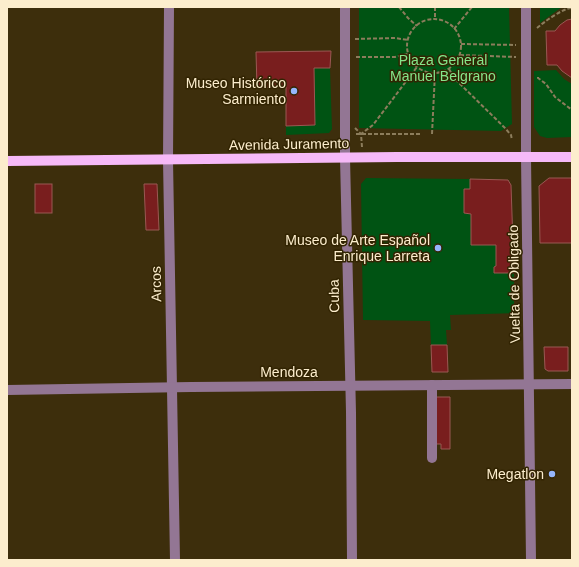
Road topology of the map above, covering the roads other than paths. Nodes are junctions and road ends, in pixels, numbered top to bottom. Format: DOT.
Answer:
graph roads {
  1 [pos="169,7"];
  2 [pos="345,7"];
  3 [pos="526,7"];
  4 [pos="526,157"];
  5 [pos="572,157"];
  6 [pos="345,158"];
  7 [pos="168,160"];
  8 [pos="7,161"];
  9 [pos="572,384"];
  10 [pos="432,385"];
  11 [pos="529,385"];
  12 [pos="350,386"];
  13 [pos="172,387"];
  14 [pos="7,390"];
  15 [pos="432,458"];
  16 [pos="175,560"];
  17 [pos="352,560"];
  18 [pos="531,560"];
  1 -- 7 [label="street, Arcos"];
  2 -- 6 [label="street, Cuba"];
  3 -- 4 [label="street, Vuelta de Obligado"];
  4 -- 5 [label="main road, Avenida Juramento"];
  4 -- 6 [label="main road, Avenida Juramento"];
  4 -- 11 [label="street, Vuelta de Obligado"];
  6 -- 7 [label="main road, Avenida Juramento"];
  6 -- 12 [label="street, Cuba"];
  7 -- 8 [label="main road, Avenida Juramento"];
  7 -- 13 [label="street, Arcos"];
  9 -- 11 [label="street, Mendoza"];
  10 -- 11 [label="street, Mendoza"];
  10 -- 12 [label="street, Mendoza"];
  10 -- 15 [label="street"];
  11 -- 18 [label="street, Vuelta de Obligado"];
  12 -- 13 [label="street, Mendoza"];
  12 -- 17 [label="street, Cuba"];
  13 -- 14 [label="street, Mendoza"];
  13 -- 16 [label="street, Arcos"];
}
